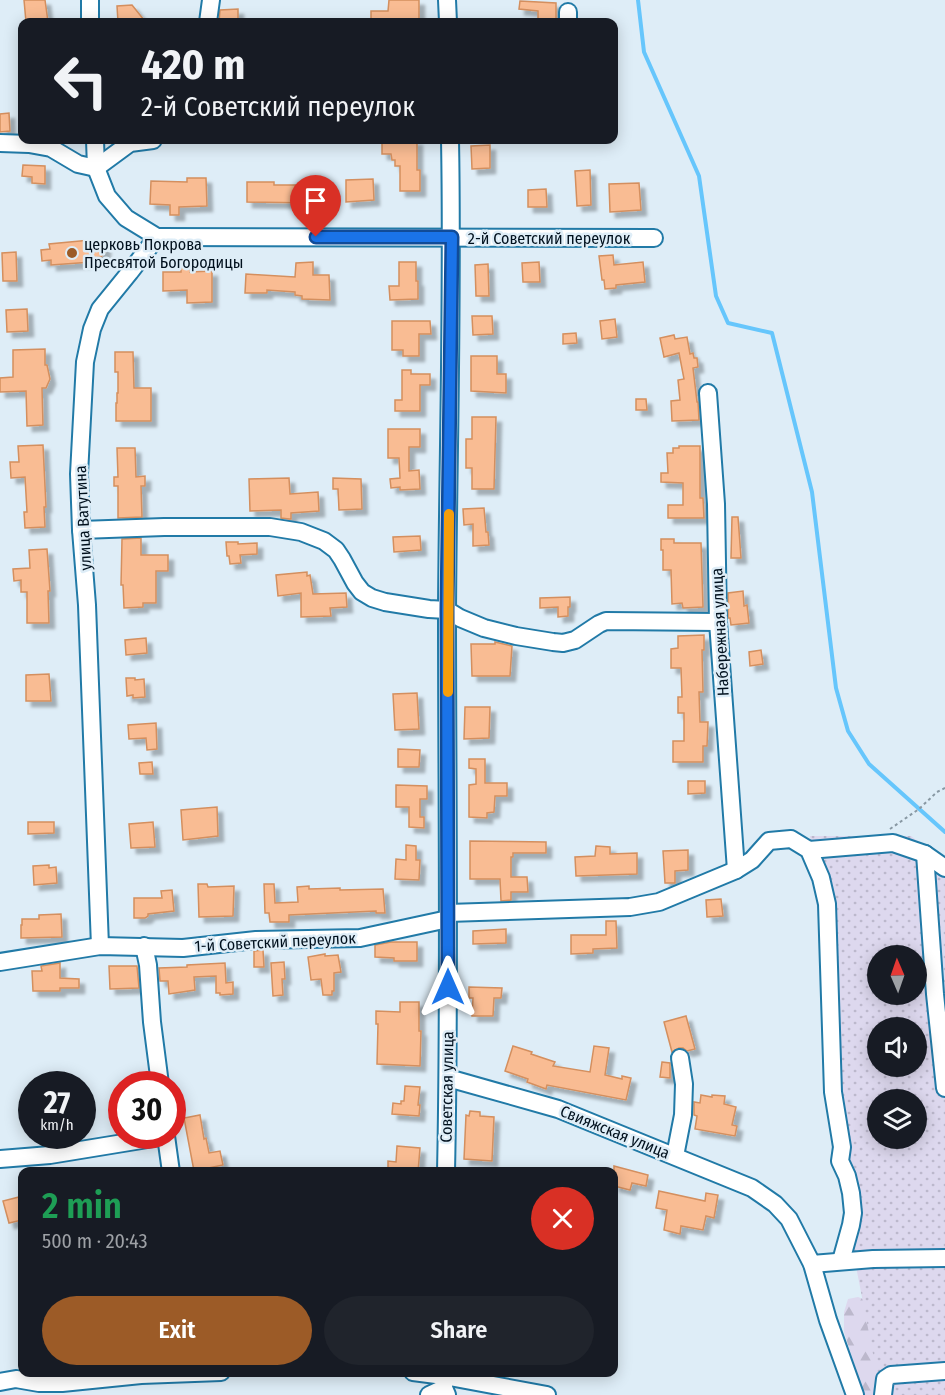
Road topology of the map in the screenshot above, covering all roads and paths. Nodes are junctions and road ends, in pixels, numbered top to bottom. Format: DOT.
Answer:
graph roads {
  1 [pos="90,0"];
  2 [pos="211,0"];
  3 [pos="447,0"];
  4 [pos="90,18"];
  5 [pos="209,18"];
  6 [pos="448,18"];
  7 [pos="0,143"];
  8 [pos="18,144"];
  9 [pos="29,144"];
  10 [pos="58,144"];
  11 [pos="95,144"];
  12 [pos="129,144"];
  13 [pos="450,144"];
  14 [pos="51,147"];
  15 [pos="96,168"];
  16 [pos="157,237"];
  17 [pos="452,237"];
  18 [pos="654,238"];
  19 [pos="708,393"];
  20 [pos="81,530"];
  21 [pos="447,610"];
  22 [pos="718,622"];
  23 [pos="945,788"];
  24 [pos="866,845"];
  25 [pos="809,850"];
  26 [pos="925,854"];
  27 [pos="945,868"];
  28 [pos="736,870"];
  29 [pos="448,916"];
  30 [pos="100,946"];
  31 [pos="144,946"];
  32 [pos="0,962"];
  33 [pos="680,1058"];
  34 [pos="158,1071"];
  35 [pos="448,1078"];
  36 [pos="945,1089"];
  37 [pos="108,1146"];
  38 [pos="168,1149"];
  39 [pos="675,1156"];
  40 [pos="0,1159"];
  41 [pos="170,1167"];
  42 [pos="446,1167"];
  43 [pos="945,1258"];
  44 [pos="841,1261"];
  45 [pos="812,1264"];
  46 [pos="0,1370"];
  47 [pos="945,1371"];
  48 [pos="121,1377"];
  49 [pos="424,1377"];
  50 [pos="8,1381"];
  51 [pos="441,1385"];
  52 [pos="44,1389"];
  53 [pos="848,1391"];
  54 [pos="547,1395"];
  55 [pos="883,1395"];
  1 -- 4 [label="street"];
  2 -- 5 [label="street"];
  3 -- 6 [label="street"];
  7 -- 8 [label="street"];
  9 -- 14 [label="street"];
  10 -- 14 [label="street"];
  11 -- 15 [label="street"];
  12 -- 15 [label="street"];
  13 -- 17 [label="street, Советская улица"];
  14 -- 15 [label="street"];
  15 -- 16 [label="street"];
  16 -- 17 [label="street, 2-й Советский переулок"];
  16 -- 20 [label="street, улица Ватутина"];
  17 -- 18 [label="street, 2-й Советский переулок"];
  17 -- 21 [label="street, Советская улица"];
  19 -- 22 [label="street, Набережная улица"];
  20 -- 21 [label="street"];
  20 -- 30 [label="street, улица Ватутина"];
  21 -- 22 [label="street"];
  21 -- 29 [label="street, Советская улица"];
  22 -- 28 [label="street, Набережная улица"];
  23 -- 24 [label="path"];
  24 -- 25 [label="street"];
  24 -- 26 [label="street"];
  25 -- 28 [label="street, 1-й Советский переулок"];
  25 -- 44 [label="street"];
  26 -- 27 [label="street"];
  26 -- 36 [label="street"];
  28 -- 29 [label="street, 1-й Советский переулок"];
  29 -- 31 [label="street, 1-й Советский переулок"];
  29 -- 35 [label="street, Советская улица"];
  30 -- 31 [label="street, 1-й Советский переулок"];
  30 -- 32 [label="street, 1-й Советский переулок"];
  31 -- 34 [label="street"];
  33 -- 39 [label="street"];
  35 -- 39 [label="street, Свияжская улица"];
  35 -- 42 [label="street, Советская улица"];
  37 -- 40 [label="street"];
  38 -- 41 [label="street"];
  39 -- 45 [label="street, Свияжская улица"];
  43 -- 44 [label="street"];
  44 -- 45 [label="street"];
  45 -- 53 [label="street, Свияжская улица"];
  46 -- 50 [label="street"];
  47 -- 55 [label="street"];
  48 -- 52 [label="street"];
  49 -- 51 [label="street"];
  50 -- 52 [label="street"];
  51 -- 54 [label="street"];
}
